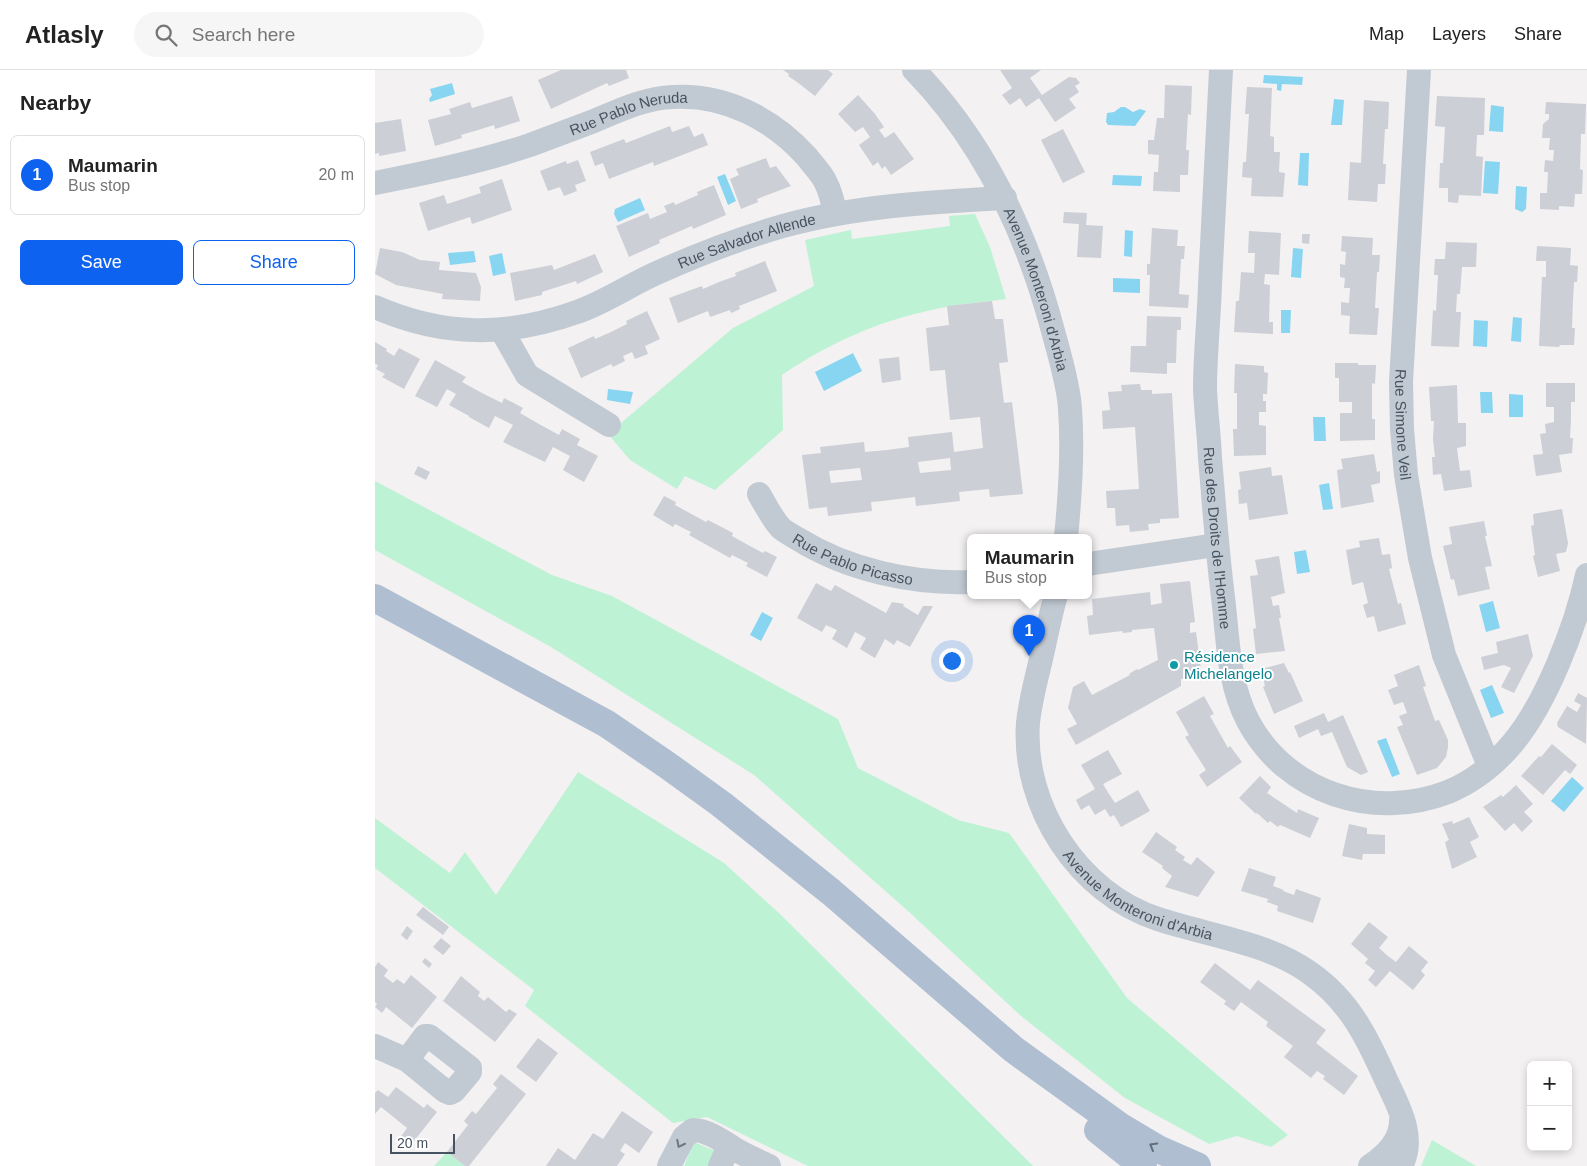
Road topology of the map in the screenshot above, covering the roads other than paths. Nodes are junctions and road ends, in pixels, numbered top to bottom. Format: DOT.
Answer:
graph roads {
  1 [pos="914,70"];
  2 [pos="1221,70"];
  3 [pos="1419,70"];
  4 [pos="375,183"];
  5 [pos="1005,198"];
  6 [pos="835,214"];
  7 [pos="375,307"];
  8 [pos="502,331"];
  9 [pos="609,426"];
  10 [pos="759,494"];
  11 [pos="1066,534"];
  12 [pos="1216,545"];
  13 [pos="1092,563"];
  14 [pos="1587,575"];
  15 [pos="967,582"];
  16 [pos="375,598"];
  17 [pos="1055,599"];
  18 [pos="1489,766"];
  19 [pos="721,804"];
  20 [pos="375,1046"];
  21 [pos="407,1060"];
  22 [pos="1399,1107"];
  23 [pos="725,1156"];
  24 [pos="669,1166"];
  25 [pos="769,1166"];
  26 [pos="1143,1166"];
  27 [pos="1197,1166"];
  28 [pos="1370,1166"];
  29 [pos="1401,1166"];
  1 -- 5 [label="street, Avenue Monteroni d'Arbia"];
  2 -- 12 [label="street, Rue des Droits de l'Homme"];
  3 -- 18 [label="street, Rue Simone Veil"];
  4 -- 6 [label="street, Rue Pablo Neruda"];
  5 -- 6 [label="street, Rue Salvador Allende"];
  5 -- 11 [label="street, Avenue Monteroni d'Arbia"];
  6 -- 8 [label="street, Rue Salvador Allende"];
  7 -- 8 [label="street, Rue Salvador Allende"];
  8 -- 9 [label="street"];
  10 -- 15 [label="street, Rue Pablo Picasso"];
  12 -- 13 [label="street"];
  12 -- 18 [label="street, Rue des Droits de l'Homme"];
  14 -- 18 [label="street, Rue des Droits de l'Homme"];
  16 -- 19 [label="main road"];
  17 -- 22 [label="street, Avenue Monteroni d'Arbia"];
  19 -- 26 [label="main road"];
  27 -- 19 [label="main road, one-way"];
  20 -- 21 [label="street"];
  22 -- 28 [label="street, Avenue Monteroni d'Arbia"];
  22 -- 29 [label="street, Avenue Monteroni d'Arbia"];
  23 -- 24 [label="street, one-way"];
  23 -- 25 [label="street"];
}
